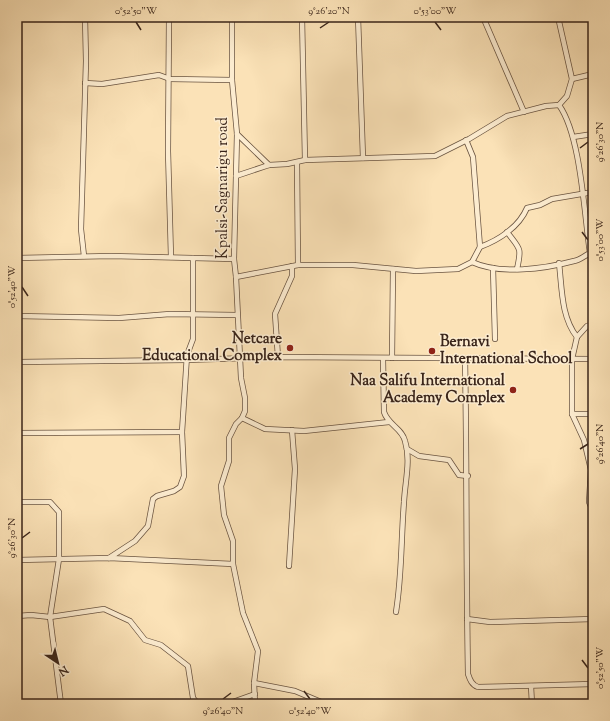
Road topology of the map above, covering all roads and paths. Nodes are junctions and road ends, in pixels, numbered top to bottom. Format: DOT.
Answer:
graph roads {
  1 [pos="35,17"];
  2 [pos="81,17"];
  3 [pos="85,17"];
  4 [pos="138,17"];
  5 [pos="169,17"];
  6 [pos="232,17"];
  7 [pos="302,17"];
  8 [pos="358,17"];
  9 [pos="484,17"];
  10 [pos="558,17"];
  11 [pos="17,18"];
  12 [pos="593,74"];
  13 [pos="572,79"];
  14 [pos="170,80"];
  15 [pos="232,80"];
  16 [pos="85,83"];
  17 [pos="559,105"];
  18 [pos="524,112"];
  19 [pos="237,134"];
  20 [pos="593,134"];
  21 [pos="573,137"];
  22 [pos="466,140"];
  23 [pos="363,158"];
  24 [pos="305,160"];
  25 [pos="297,163"];
  26 [pos="269,165"];
  27 [pos="236,176"];
  28 [pos="593,192"];
  29 [pos="582,194"];
  30 [pos="507,232"];
  31 [pos="587,232"];
  32 [pos="593,234"];
  33 [pos="480,247"];
  34 [pos="592,252"];
  35 [pos="84,256"];
  36 [pos="17,258"];
  37 [pos="170,258"];
  38 [pos="193,258"];
  39 [pos="234,259"];
  40 [pos="472,262"];
  41 [pos="559,263"];
  42 [pos="298,265"];
  43 [pos="292,266"];
  44 [pos="493,268"];
  45 [pos="393,269"];
  46 [pos="517,269"];
  47 [pos="236,277"];
  48 [pos="194,314"];
  49 [pos="237,315"];
  50 [pos="17,316"];
  51 [pos="593,324"];
  52 [pos="577,337"];
  53 [pos="495,339"];
  54 [pos="278,357"];
  55 [pos="383,358"];
  56 [pos="392,358"];
  57 [pos="465,358"];
  58 [pos="240,359"];
  59 [pos="572,359"];
  60 [pos="593,359"];
  61 [pos="186,360"];
  62 [pos="17,362"];
  63 [pos="572,414"];
  64 [pos="593,414"];
  65 [pos="242,418"];
  66 [pos="390,422"];
  67 [pos="292,430"];
  68 [pos="182,432"];
  69 [pos="17,433"];
  70 [pos="407,449"];
  71 [pos="592,470"];
  72 [pos="468,476"];
  73 [pos="17,502"];
  74 [pos="593,511"];
  75 [pos="109,558"];
  76 [pos="59,559"];
  77 [pos="17,560"];
  78 [pos="233,564"];
  79 [pos="289,566"];
  80 [pos="396,612"];
  81 [pos="17,616"];
  82 [pos="50,617"];
  83 [pos="593,618"];
  84 [pos="467,619"];
  85 [pos="254,683"];
  86 [pos="592,684"];
  87 [pos="531,686"];
  88 [pos="255,694"];
  89 [pos="593,700"];
  90 [pos="61,704"];
  91 [pos="198,704"];
  92 [pos="227,704"];
  93 [pos="255,704"];
  94 [pos="326,704"];
  95 [pos="532,704"];
  1 -- 11 [label="street"];
  2 -- 3 [label="street"];
  3 -- 4 [label="street"];
  3 -- 16 [label="street"];
  5 -- 14 [label="street"];
  6 -- 15 [label="street, Kpalsi-Sagnarigu road"];
  7 -- 24 [label="street"];
  8 -- 23 [label="street"];
  9 -- 18 [label="street"];
  10 -- 13 [label="street"];
  12 -- 13 [label="street"];
  13 -- 17 [label="street"];
  14 -- 15 [label="street"];
  14 -- 16 [label="street"];
  14 -- 37 [label="street"];
  15 -- 19 [label="street, Kpalsi-Sagnarigu road"];
  16 -- 35 [label="street"];
  17 -- 18 [label="street"];
  17 -- 21 [label="street"];
  18 -- 22 [label="street"];
  19 -- 26 [label="street"];
  19 -- 27 [label="street, Kpalsi-Sagnarigu road"];
  20 -- 21 [label="street"];
  21 -- 29 [label="street"];
  22 -- 23 [label="street"];
  22 -- 33 [label="street"];
  23 -- 24 [label="street"];
  24 -- 25 [label="street"];
  25 -- 26 [label="street"];
  25 -- 42 [label="street"];
  26 -- 27 [label="street"];
  27 -- 39 [label="street, Kpalsi-Sagnarigu road"];
  28 -- 29 [label="street"];
  29 -- 30 [label="street"];
  29 -- 31 [label="street"];
  30 -- 33 [label="street"];
  30 -- 46 [label="street"];
  31 -- 32 [label="street"];
  31 -- 34 [label="street"];
  33 -- 40 [label="street"];
  34 -- 41 [label="street"];
  35 -- 36 [label="street"];
  35 -- 37 [label="street"];
  37 -- 38 [label="street"];
  38 -- 39 [label="street"];
  38 -- 48 [label="street"];
  39 -- 47 [label="street, Kpalsi-Sagnarigu road"];
  40 -- 44 [label="street"];
  40 -- 45 [label="street"];
  41 -- 46 [label="street"];
  41 -- 52 [label="street"];
  42 -- 43 [label="street"];
  42 -- 45 [label="street"];
  43 -- 47 [label="street"];
  43 -- 54 [label="street"];
  44 -- 46 [label="street"];
  44 -- 53 [label="street"];
  45 -- 56 [label="street"];
  47 -- 49 [label="street, Kpalsi-Sagnarigu road"];
  48 -- 49 [label="street"];
  48 -- 50 [label="street"];
  48 -- 61 [label="street"];
  49 -- 58 [label="street, Kpalsi-Sagnarigu road"];
  51 -- 52 [label="street"];
  52 -- 59 [label="street"];
  54 -- 55 [label="street"];
  54 -- 58 [label="street"];
  55 -- 56 [label="street"];
  55 -- 66 [label="street"];
  56 -- 57 [label="street"];
  57 -- 59 [label="street"];
  57 -- 72 [label="street"];
  58 -- 61 [label="street"];
  58 -- 65 [label="street, Kpalsi-Sagnarigu road"];
  59 -- 60 [label="street"];
  59 -- 63 [label="street"];
  61 -- 62 [label="street"];
  61 -- 68 [label="street"];
  63 -- 64 [label="street"];
  63 -- 71 [label="street"];
  65 -- 67 [label="street"];
  65 -- 78 [label="street"];
  66 -- 67 [label="street"];
  66 -- 70 [label="street"];
  67 -- 79 [label="street"];
  68 -- 69 [label="street"];
  68 -- 75 [label="street"];
  70 -- 72 [label="street"];
  70 -- 80 [label="street"];
  71 -- 74 [label="street"];
  72 -- 84 [label="street"];
  73 -- 76 [label="street"];
  75 -- 76 [label="street"];
  75 -- 78 [label="street"];
  76 -- 77 [label="street"];
  76 -- 82 [label="street"];
  78 -- 85 [label="street"];
  81 -- 82 [label="street"];
  82 -- 90 [label="street"];
  82 -- 91 [label="street"];
  83 -- 84 [label="street"];
  84 -- 87 [label="street"];
  85 -- 88 [label="street"];
  85 -- 94 [label="street"];
  86 -- 87 [label="street"];
  86 -- 89 [label="street"];
  87 -- 95 [label="street"];
  88 -- 92 [label="street"];
  88 -- 93 [label="street"];
}
